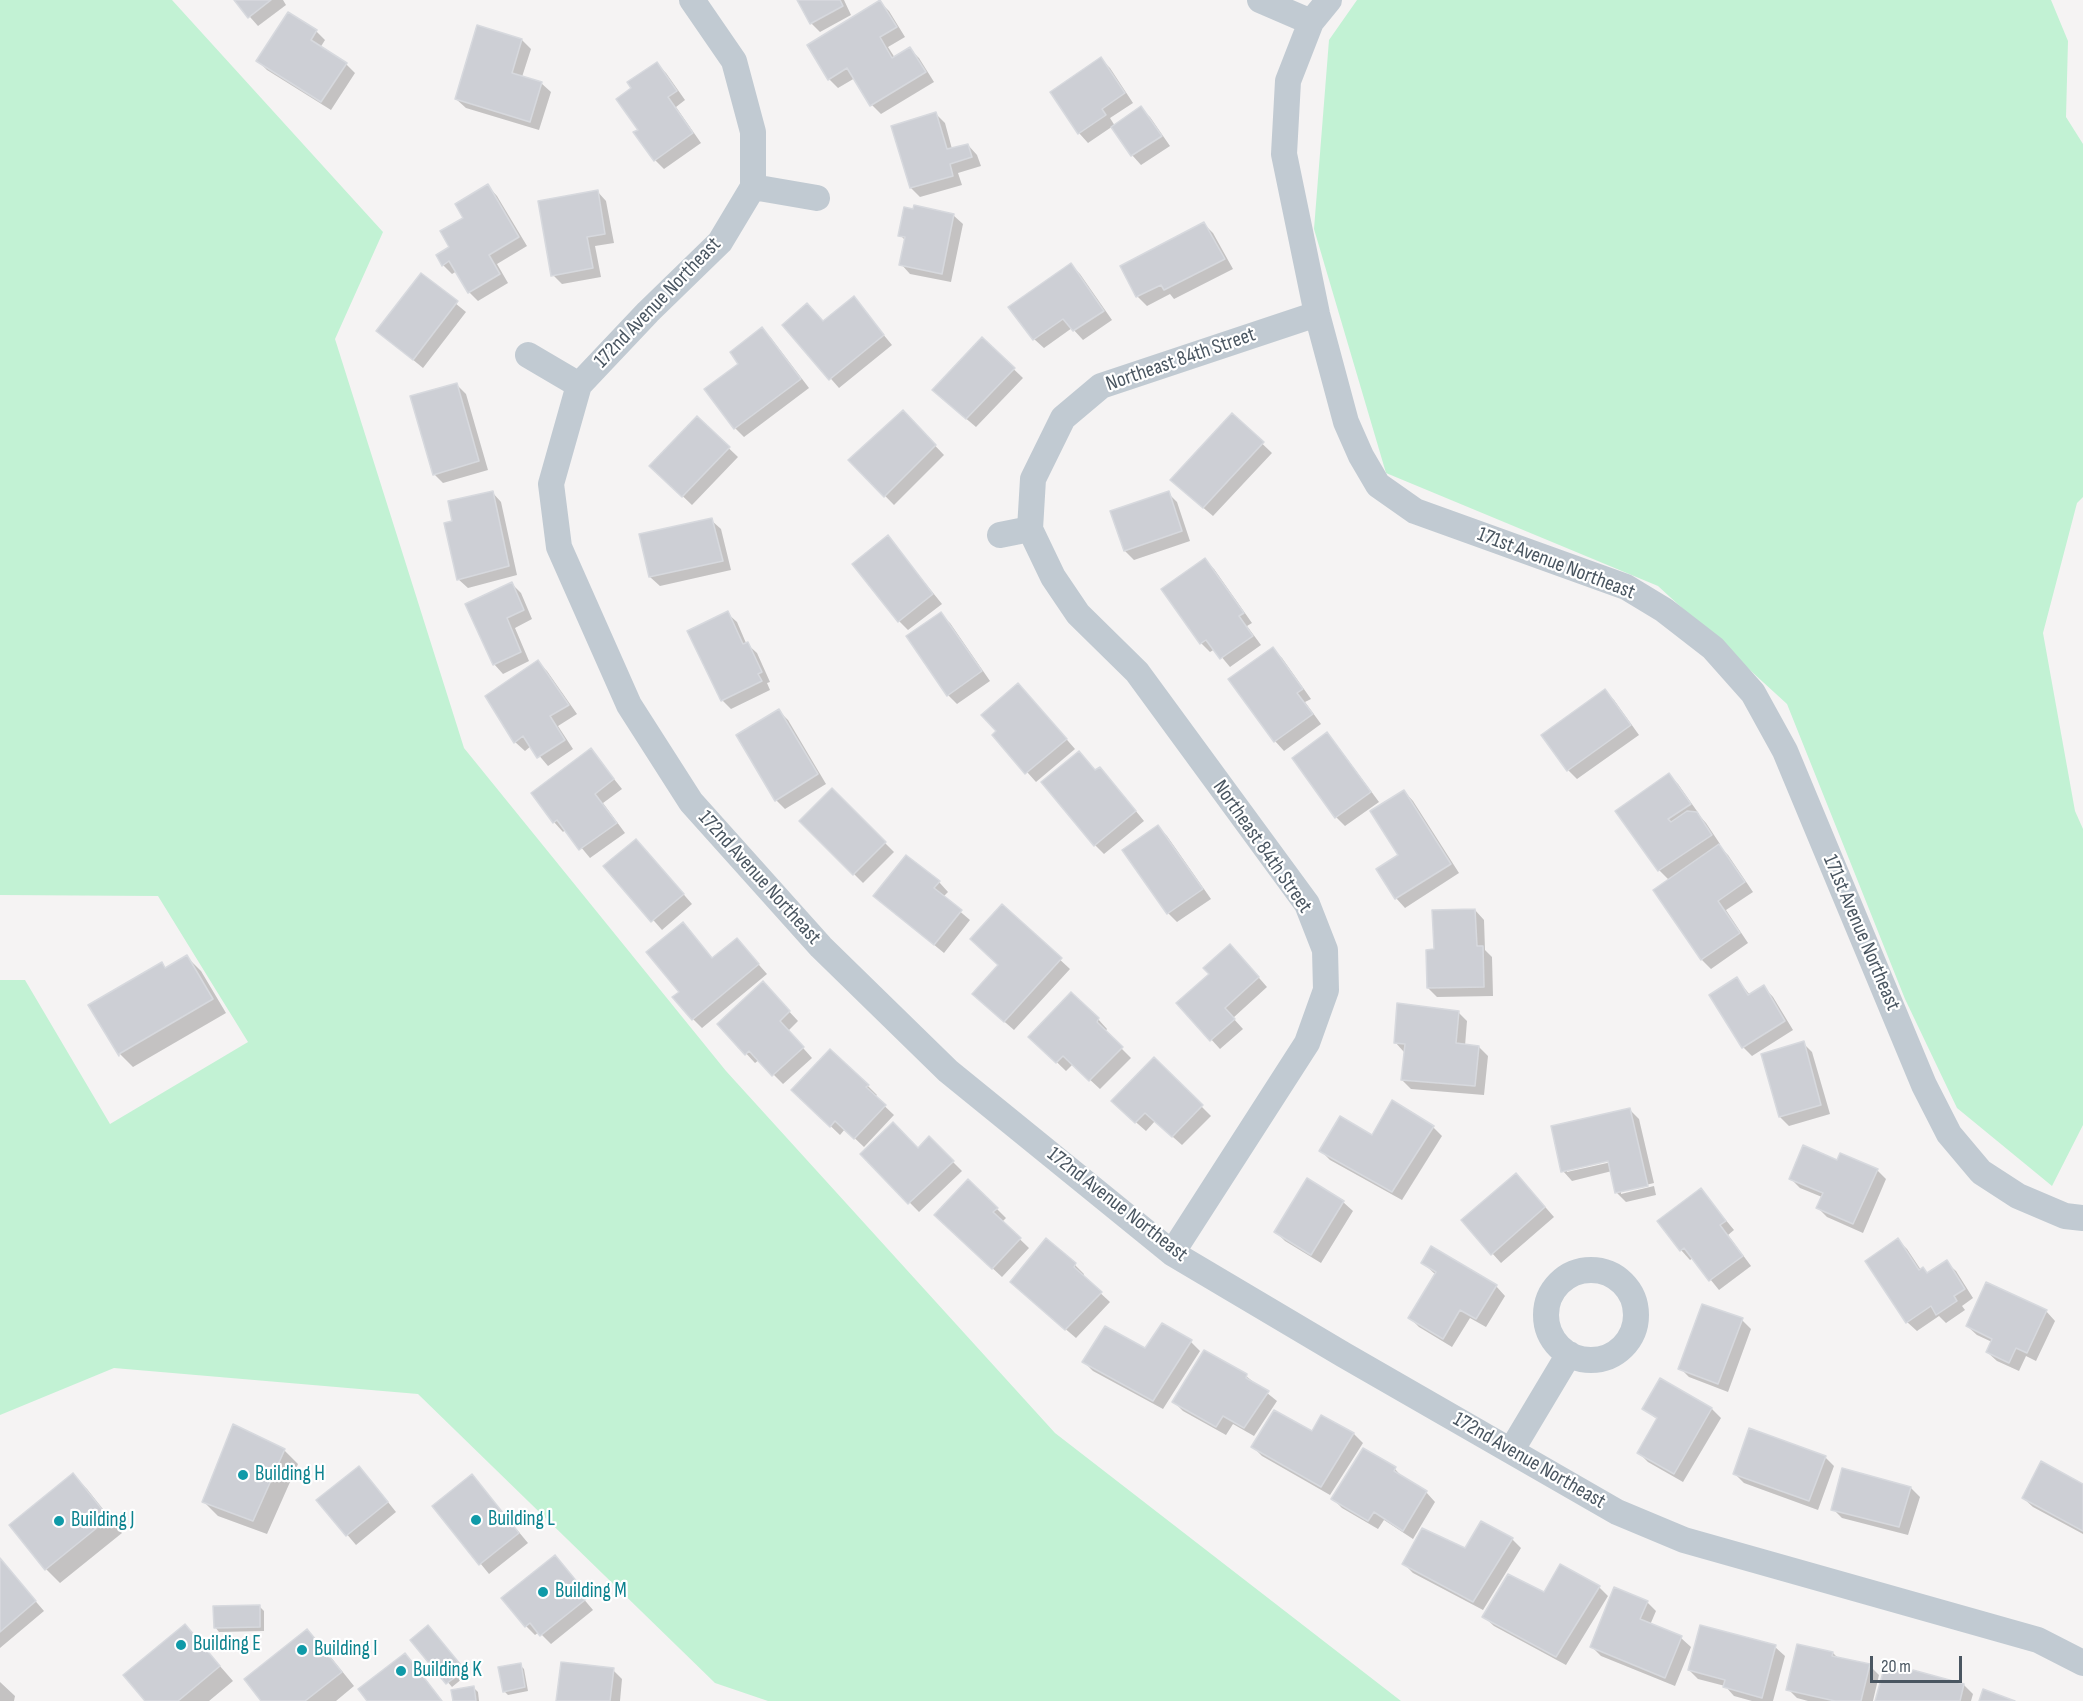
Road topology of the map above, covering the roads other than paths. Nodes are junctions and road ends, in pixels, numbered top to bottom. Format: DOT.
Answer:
graph roads {
  1 [pos="692,0"];
  2 [pos="1260,0"];
  3 [pos="1329,0"];
  4 [pos="1311,22"];
  5 [pos="753,187"];
  6 [pos="817,198"];
  7 [pos="1317,314"];
  8 [pos="528,355"];
  9 [pos="579,385"];
  10 [pos="1030,530"];
  11 [pos="1000,535"];
  12 [pos="2083,1218"];
  13 [pos="1172,1252"];
  14 [pos="1569,1354"];
  15 [pos="1511,1451"];
  16 [pos="2083,1663"];
  1 -- 5 [label="street"];
  2 -- 4 [label="street"];
  3 -- 4 [label="street, 171st Avenue Northeast"];
  4 -- 7 [label="street, 171st Avenue Northeast"];
  5 -- 6 [label="street"];
  5 -- 9 [label="street, 172nd Avenue Northeast"];
  7 -- 10 [label="street, Northeast 84th Street"];
  7 -- 12 [label="street, 171st Avenue Northeast"];
  8 -- 9 [label="street, 172nd Avenue Northeast"];
  9 -- 13 [label="street, 172nd Avenue Northeast"];
  10 -- 11 [label="street"];
  10 -- 13 [label="street, Northeast 84th Street"];
  13 -- 15 [label="street, 172nd Avenue Northeast"];
  14 -- 15 [label="street"];
  15 -- 16 [label="street, 172nd Avenue Northeast"];
}
